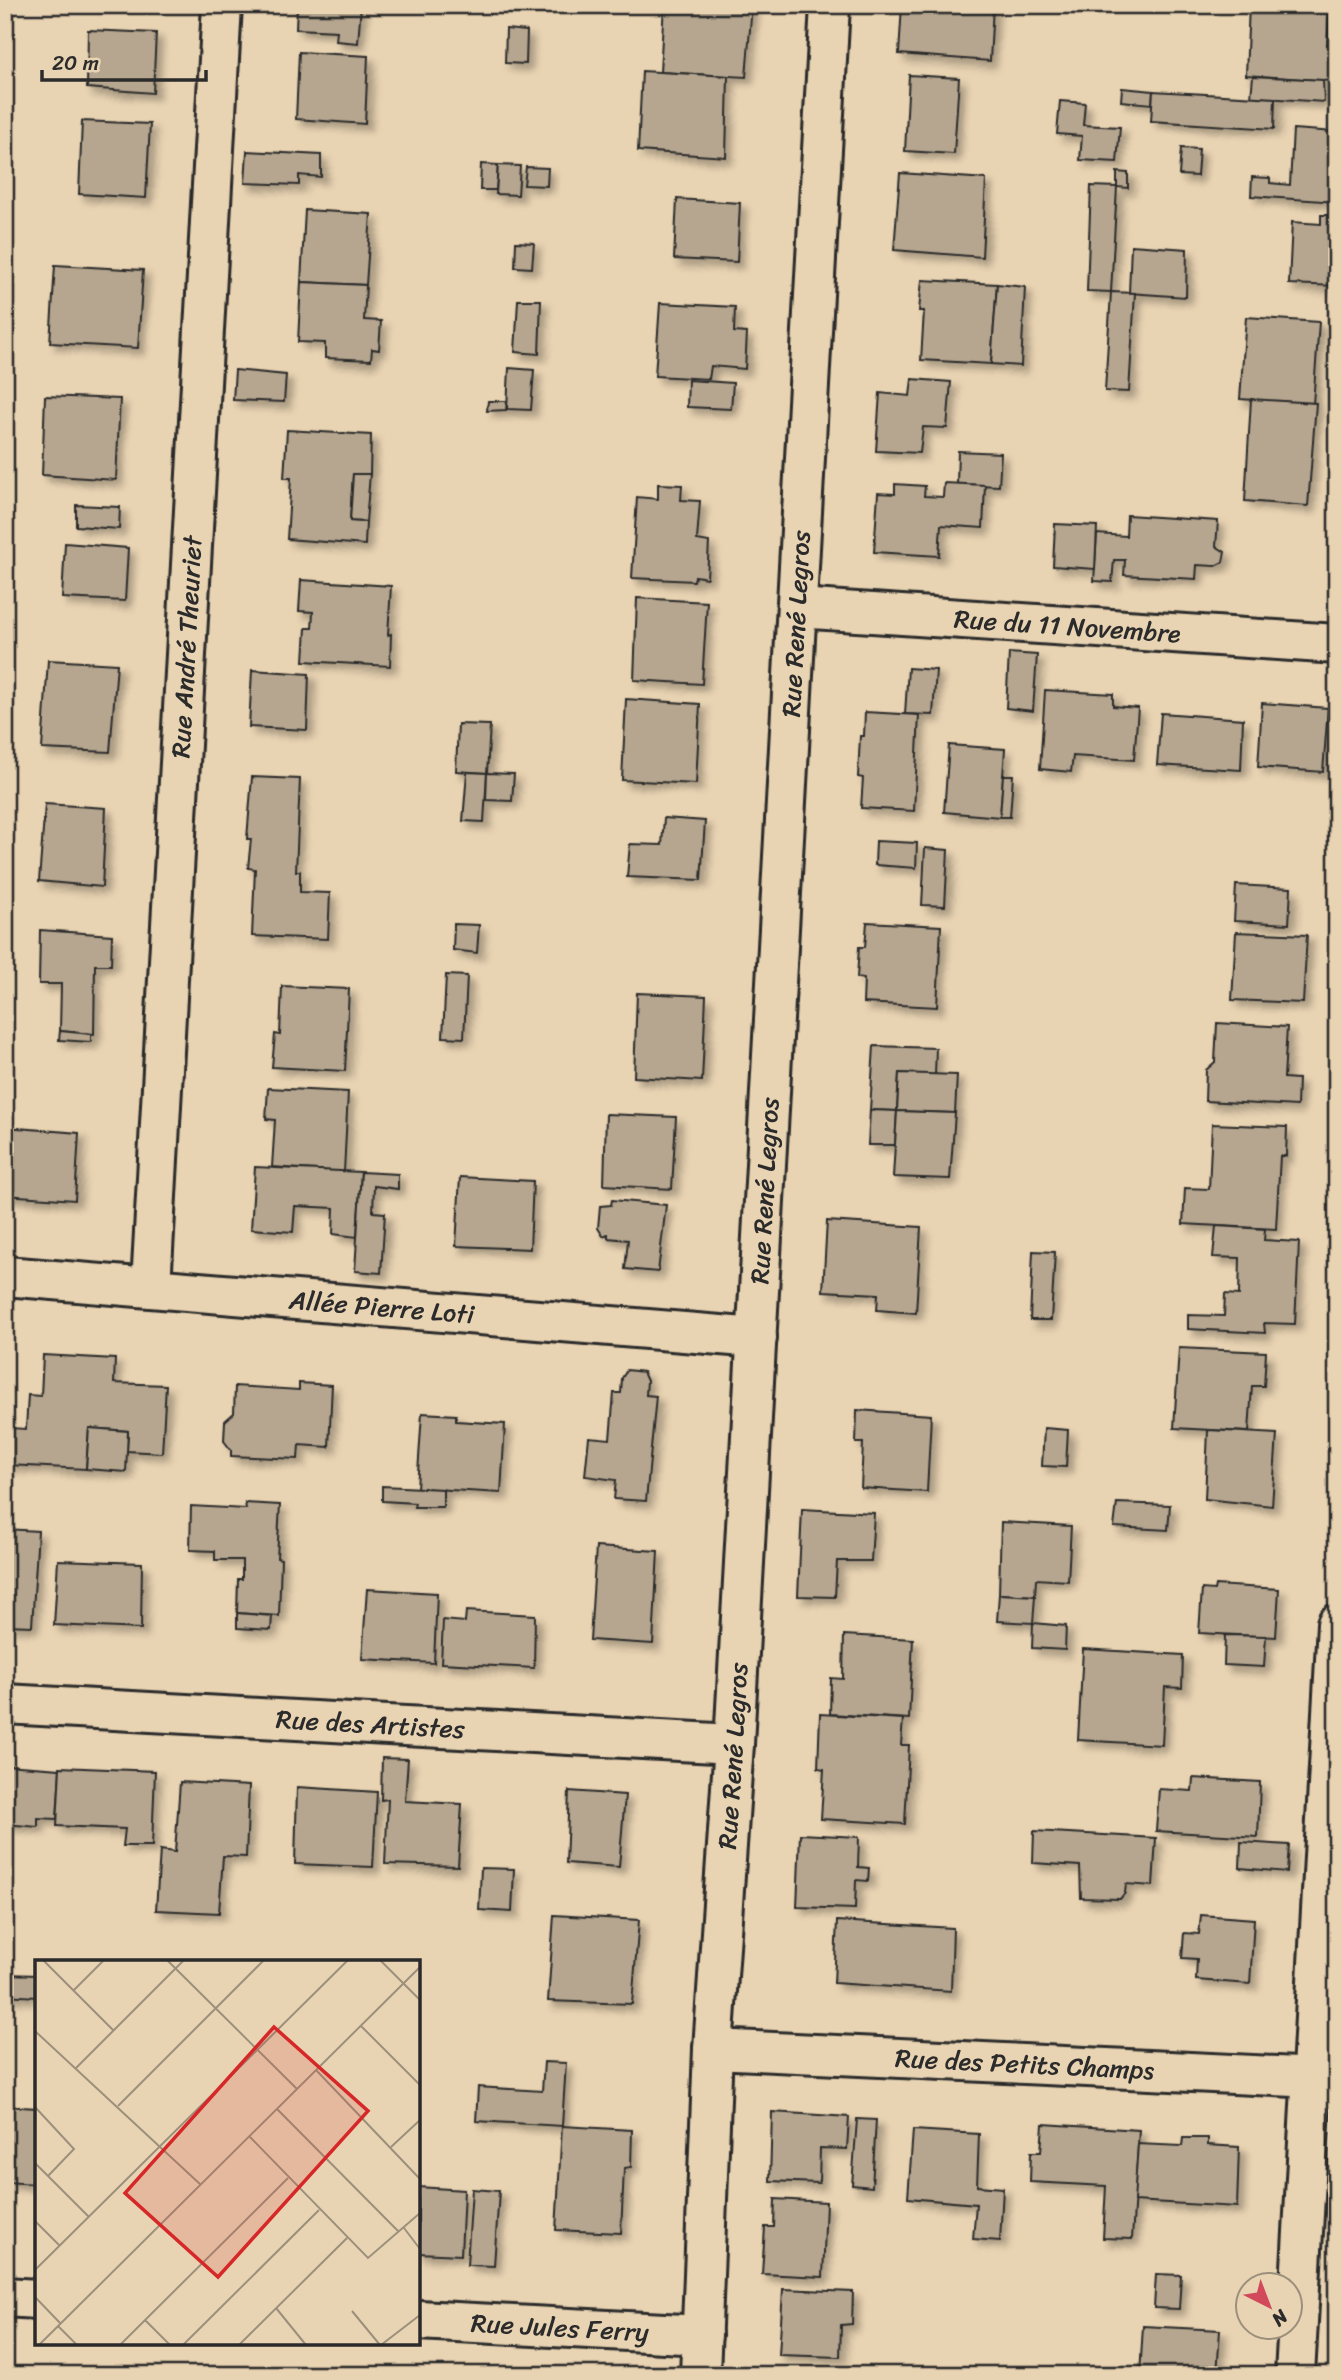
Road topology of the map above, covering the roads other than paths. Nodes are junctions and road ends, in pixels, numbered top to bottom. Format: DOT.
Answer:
graph roads {
  1 [pos="222,5"];
  2 [pos="830,5"];
  3 [pos="797,608"];
  4 [pos="1337,644"];
  5 [pos="5,1276"];
  6 [pos="151,1286"];
  7 [pos="757,1338"];
  8 [pos="1337,1624"];
  9 [pos="5,1704"];
  10 [pos="734,1744"];
  11 [pos="713,2049"];
  12 [pos="1324,2079"];
  13 [pos="5,2297"];
  14 [pos="35,2299"];
  15 [pos="420,2320"];
  16 [pos="702,2335"];
  17 [pos="700,2375"];
  18 [pos="1295,2375"];
  1 -- 6 [label="street, Rue André Theuriet"];
  2 -- 3 [label="street, Rue René Legros"];
  3 -- 4 [label="street, Rue du 11 Novembre"];
  3 -- 7 [label="street, Rue René Legros"];
  5 -- 6 [label="street, Allée Pierre Loti"];
  6 -- 7 [label="street, Allée Pierre Loti"];
  7 -- 10 [label="street, Rue René Legros"];
  8 -- 12 [label="street"];
  9 -- 10 [label="street, Rue des Artistes"];
  10 -- 11 [label="street, Rue René Legros"];
  11 -- 12 [label="street, Rue des Petits Champs"];
  11 -- 16 [label="street, Rue René Legros"];
  12 -- 18 [label="street"];
  13 -- 14 [label="street"];
  15 -- 16 [label="street, Rue Jules Ferry"];
  16 -- 17 [label="street, Rue René Legros"];
}
